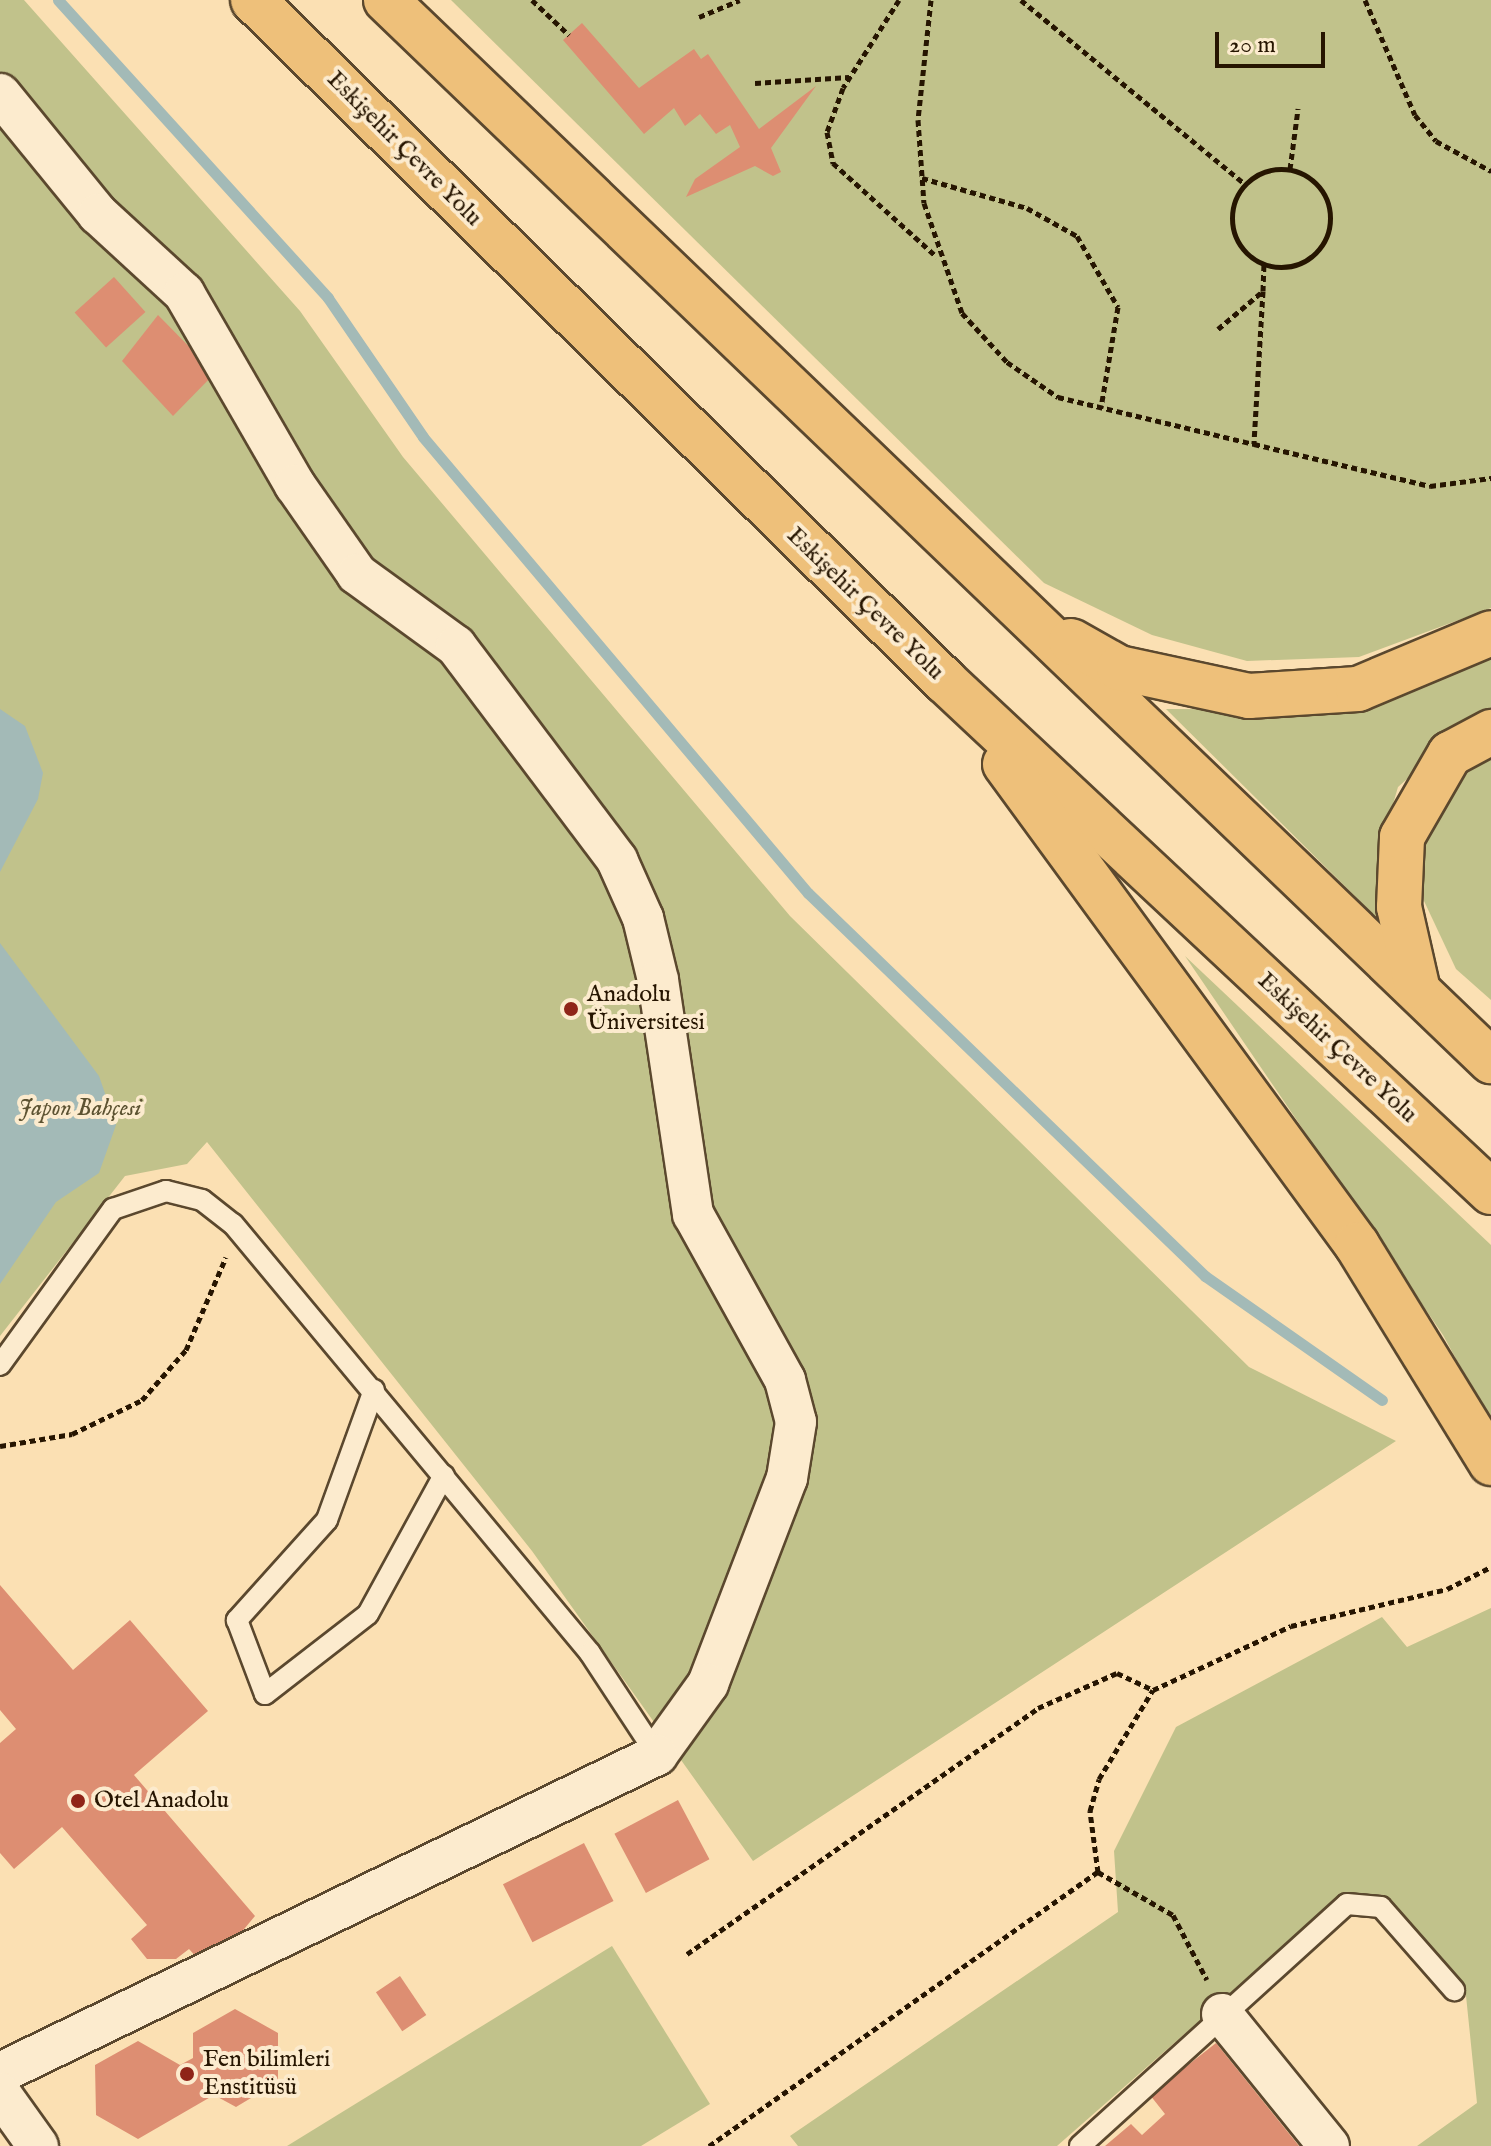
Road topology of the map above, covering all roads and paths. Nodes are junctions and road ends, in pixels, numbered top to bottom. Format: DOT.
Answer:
graph roads {
  1 [pos="226,0"];
  2 [pos="253,0"];
  3 [pos="386,0"];
  4 [pos="532,0"];
  5 [pos="740,0"];
  6 [pos="899,0"];
  7 [pos="931,0"];
  8 [pos="1021,0"];
  9 [pos="1365,0"];
  10 [pos="699,17"];
  11 [pos="569,35"];
  12 [pos="850,77"];
  13 [pos="755,83"];
  14 [pos="0,94"];
  15 [pos="1298,109"];
  16 [pos="1290,169"];
  17 [pos="1491,171"];
  18 [pos="922,178"];
  19 [pos="1245,184"];
  20 [pos="487,231"];
  21 [pos="937,258"];
  22 [pos="1264,264"];
  23 [pos="1263,291"];
  24 [pos="1218,329"];
  25 [pos="1101,408"];
  26 [pos="1254,444"];
  27 [pos="1491,478"];
  28 [pos="1011,608"];
  29 [pos="1491,633"];
  30 [pos="945,681"];
  31 [pos="1491,732"];
  32 [pos="1417,986"];
  33 [pos="1491,1061"];
  34 [pos="1491,1192"];
  35 [pos="233,1224"];
  36 [pos="0,1365"];
  37 [pos="374,1390"];
  38 [pos="0,1446"];
  39 [pos="1491,1463"];
  40 [pos="444,1475"];
  41 [pos="1491,1567"];
  42 [pos="1153,1690"];
  43 [pos="657,1755"];
  44 [pos="1098,1872"];
  45 [pos="687,1954"];
  46 [pos="1454,1990"];
  47 [pos="1222,2014"];
  48 [pos="0,2073"];
  49 [pos="0,2093"];
  50 [pos="38,2146"];
  51 [pos="709,2146"];
  52 [pos="1080,2146"];
  53 [pos="1329,2146"];
  1 -- 20 [label="highway"];
  2 -- 20 [label="highway, Eskişehir Çevre Yolu"];
  3 -- 28 [label="highway"];
  4 -- 11 [label="path"];
  5 -- 10 [label="path"];
  6 -- 12 [label="path"];
  7 -- 18 [label="path"];
  8 -- 19 [label="path"];
  9 -- 17 [label="path"];
  12 -- 13 [label="path"];
  12 -- 21 [label="path"];
  14 -- 43 [label="street"];
  15 -- 16 [label="path"];
  16 -- 19 [label="path"];
  16 -- 22 [label="path"];
  18 -- 21 [label="path"];
  18 -- 25 [label="path"];
  19 -- 22 [label="path"];
  20 -- 30 [label="highway, Eskişehir Çevre Yolu"];
  21 -- 25 [label="path"];
  22 -- 23 [label="path"];
  23 -- 24 [label="path"];
  23 -- 26 [label="path"];
  25 -- 26 [label="path"];
  26 -- 27 [label="path"];
  28 -- 29 [label="highway"];
  28 -- 32 [label="highway"];
  30 -- 34 [label="highway, Eskişehir Çevre Yolu"];
  30 -- 39 [label="highway"];
  31 -- 32 [label="highway"];
  32 -- 33 [label="highway"];
  35 -- 36 [label="lane"];
  35 -- 37 [label="lane"];
  35 -- 38 [label="path"];
  37 -- 40 [label="lane"];
  37 -- 40 [label="lane"];
  40 -- 43 [label="lane"];
  41 -- 42 [label="path"];
  42 -- 44 [label="path"];
  42 -- 45 [label="path"];
  43 -- 48 [label="street"];
  44 -- 47 [label="path"];
  44 -- 51 [label="path"];
  46 -- 47 [label="lane"];
  47 -- 52 [label="lane"];
  47 -- 53 [label="street"];
  49 -- 50 [label="street"];
}
